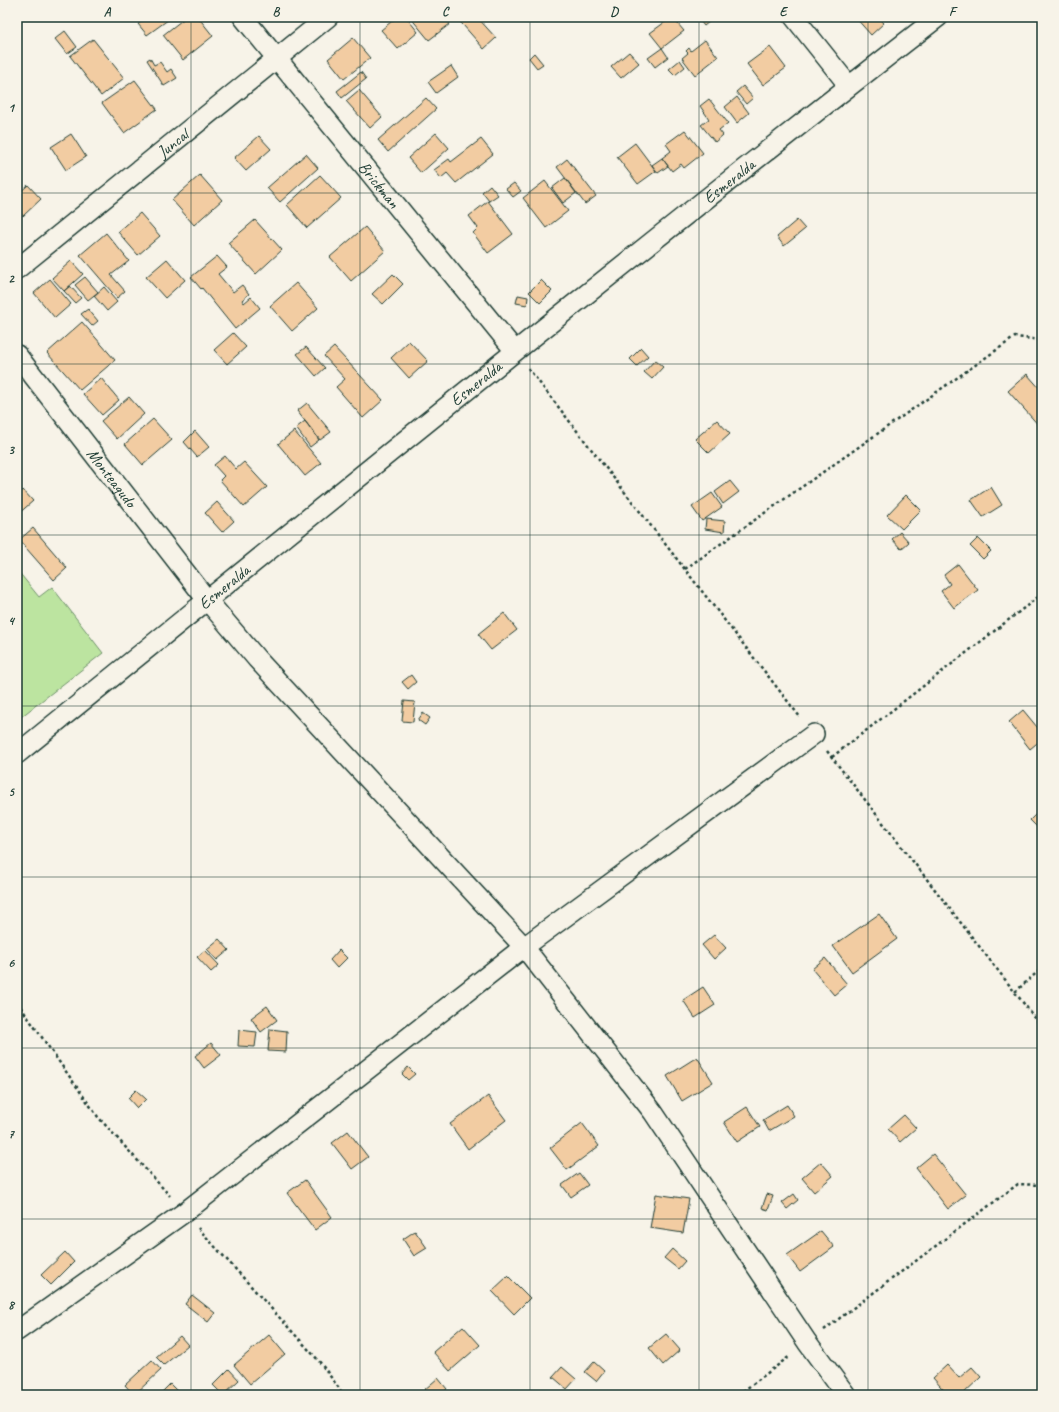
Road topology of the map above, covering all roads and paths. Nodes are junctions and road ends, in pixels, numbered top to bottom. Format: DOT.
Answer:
graph roads {
  1 [pos="243,17"];
  2 [pos="328,17"];
  3 [pos="794,17"];
  4 [pos="938,17"];
  5 [pos="277,59"];
  6 [pos="849,86"];
  7 [pos="17,269"];
  8 [pos="1042,340"];
  9 [pos="515,352"];
  10 [pos="17,355"];
  11 [pos="685,569"];
  12 [pos="1042,594"];
  13 [pos="207,600"];
  14 [pos="814,734"];
  15 [pos="17,754"];
  16 [pos="832,757"];
  17 [pos="524,947"];
  18 [pos="1042,968"];
  19 [pos="1015,992"];
  20 [pos="1042,1028"];
  21 [pos="1042,1185"];
  22 [pos="17,1331"];
  23 [pos="807,1342"];
  24 [pos="738,1395"];
  25 [pos="846,1395"];
  1 -- 5 [label="street, Brickman"];
  2 -- 5 [label="street, Juncal"];
  3 -- 6 [label="street"];
  4 -- 6 [label="street, Esmeralda"];
  5 -- 7 [label="street, Juncal"];
  5 -- 9 [label="street, Brickman"];
  6 -- 9 [label="street, Esmeralda"];
  8 -- 11 [label="path"];
  9 -- 11 [label="path"];
  9 -- 13 [label="street, Esmeralda"];
  10 -- 13 [label="street, Monteagudo"];
  11 -- 14 [label="path"];
  12 -- 16 [label="path"];
  13 -- 15 [label="street, Esmeralda"];
  13 -- 17 [label="street, Monteagudo"];
  14 -- 16 [label="path"];
  14 -- 17 [label="street"];
  16 -- 19 [label="path"];
  17 -- 22 [label="street"];
  17 -- 23 [label="street, Monteagudo"];
  18 -- 19 [label="path"];
  19 -- 20 [label="path"];
  21 -- 23 [label="path"];
  23 -- 24 [label="path"];
  23 -- 25 [label="street, Monteagudo"];
}
